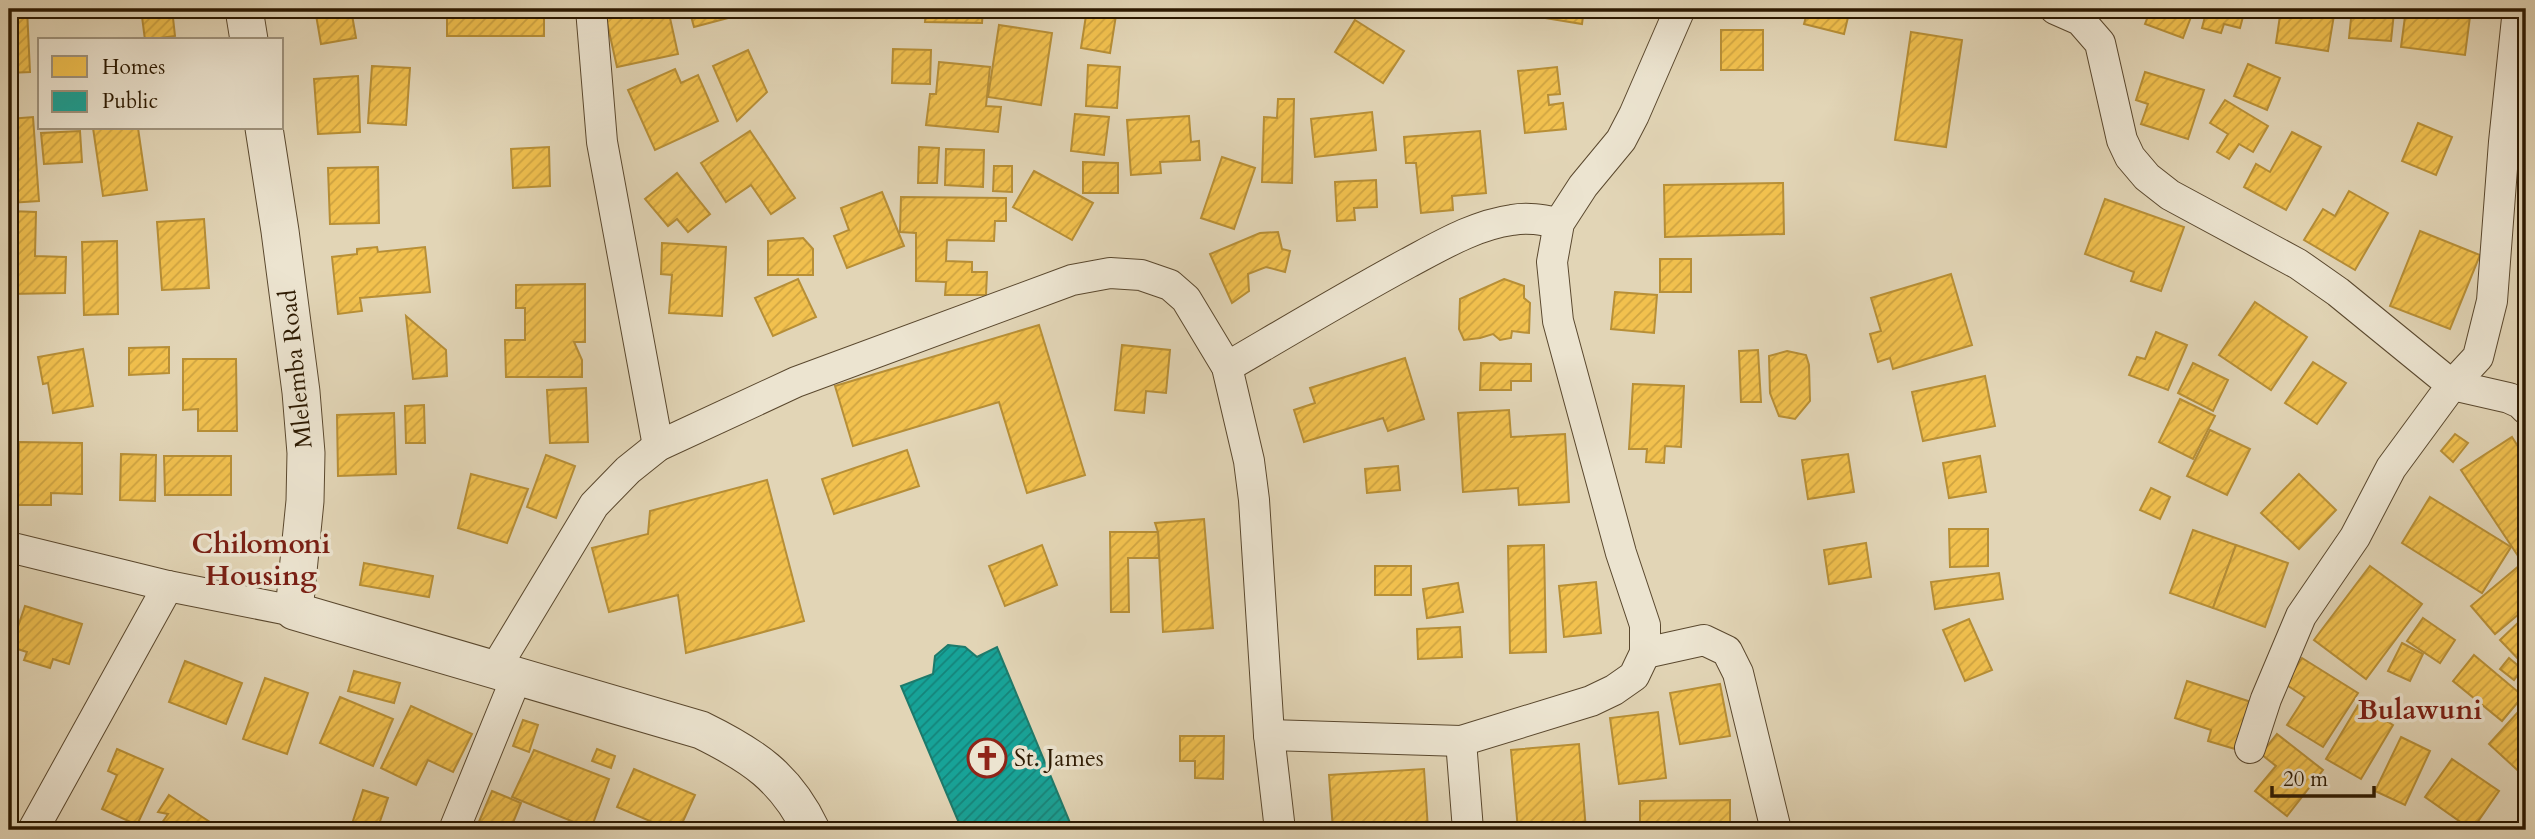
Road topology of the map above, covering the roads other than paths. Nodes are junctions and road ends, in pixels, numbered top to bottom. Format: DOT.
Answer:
graph roads {
  1 [pos="244,9"];
  2 [pos="591,9"];
  3 [pos="1680,9"];
  4 [pos="2055,9"];
  5 [pos="2518,9"];
  6 [pos="249,38"];
  7 [pos="264,130"];
  8 [pos="1559,223"];
  9 [pos="1227,367"];
  10 [pos="2452,385"];
  11 [pos="2526,409"];
  12 [pos="658,446"];
  13 [pos="9,547"];
  14 [pos="168,586"];
  15 [pos="293,611"];
  16 [pos="1645,653"];
  17 [pos="506,673"];
  18 [pos="1269,735"];
  19 [pos="1461,741"];
  20 [pos="2250,748"];
  21 [pos="33,830"];
  22 [pos="454,830"];
  23 [pos="811,830"];
  24 [pos="1280,830"];
  25 [pos="1468,830"];
  26 [pos="1776,830"];
  1 -- 6 [label="street"];
  2 -- 12 [label="street"];
  3 -- 8 [label="street"];
  4 -- 10 [label="street"];
  5 -- 10 [label="street"];
  7 -- 15 [label="street, Mlelemba Road"];
  8 -- 9 [label="street"];
  8 -- 16 [label="street"];
  9 -- 12 [label="street"];
  9 -- 18 [label="street"];
  10 -- 11 [label="street"];
  10 -- 20 [label="street"];
  12 -- 17 [label="street"];
  13 -- 14 [label="street"];
  14 -- 15 [label="street"];
  14 -- 21 [label="street"];
  15 -- 17 [label="street"];
  16 -- 19 [label="street"];
  16 -- 26 [label="street"];
  17 -- 22 [label="street"];
  17 -- 23 [label="street"];
  18 -- 19 [label="street"];
  18 -- 24 [label="street"];
  19 -- 25 [label="street"];
}
